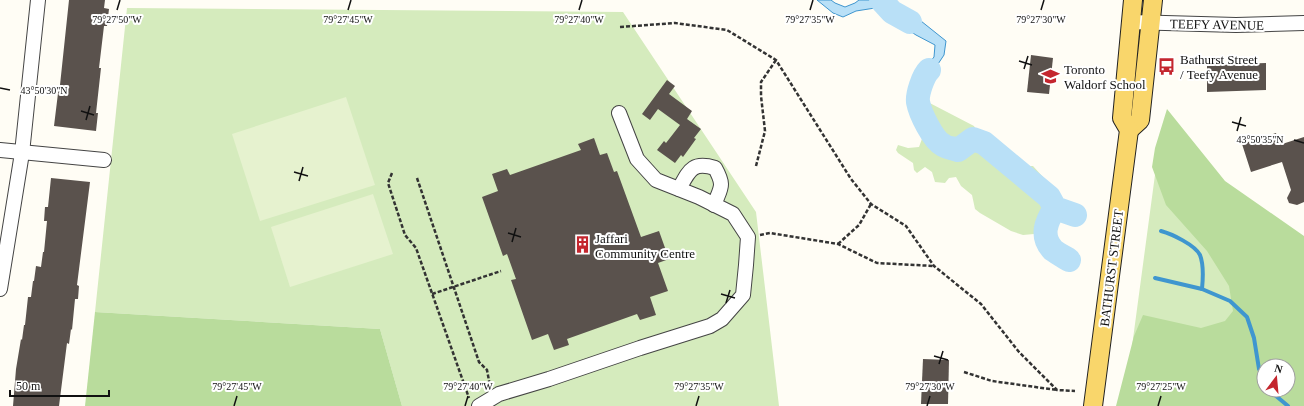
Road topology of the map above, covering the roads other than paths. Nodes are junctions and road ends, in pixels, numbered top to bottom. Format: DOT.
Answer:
graph roads {
  1 [pos="38,0"];
  2 [pos="1133,0"];
  3 [pos="1153,0"];
  4 [pos="1130,22"];
  5 [pos="1150,23"];
  6 [pos="1304,23"];
  7 [pos="619,113"];
  8 [pos="1129,130"];
  9 [pos="0,150"];
  10 [pos="22,153"];
  11 [pos="104,160"];
  12 [pos="679,189"];
  13 [pos="714,205"];
  14 [pos="0,289"];
  15 [pos="474,402"];
  16 [pos="1093,406"];
  1 -- 10 [label="street"];
  2 -- 4 [label="main road, BATHURST STREET"];
  3 -- 5 [label="main road, BATHURST STREET"];
  4 -- 5 [label="street, TEEFY AVENUE"];
  4 -- 8 [label="main road, BATHURST STREET"];
  5 -- 6 [label="street, TEEFY AVENUE"];
  5 -- 8 [label="main road, BATHURST STREET"];
  7 -- 12 [label="street"];
  8 -- 16 [label="main road, BATHURST STREET"];
  9 -- 10 [label="street"];
  10 -- 11 [label="street"];
  10 -- 14 [label="street"];
  12 -- 13 [label="street"];
  12 -- 13 [label="street"];
  13 -- 15 [label="street"];
}
